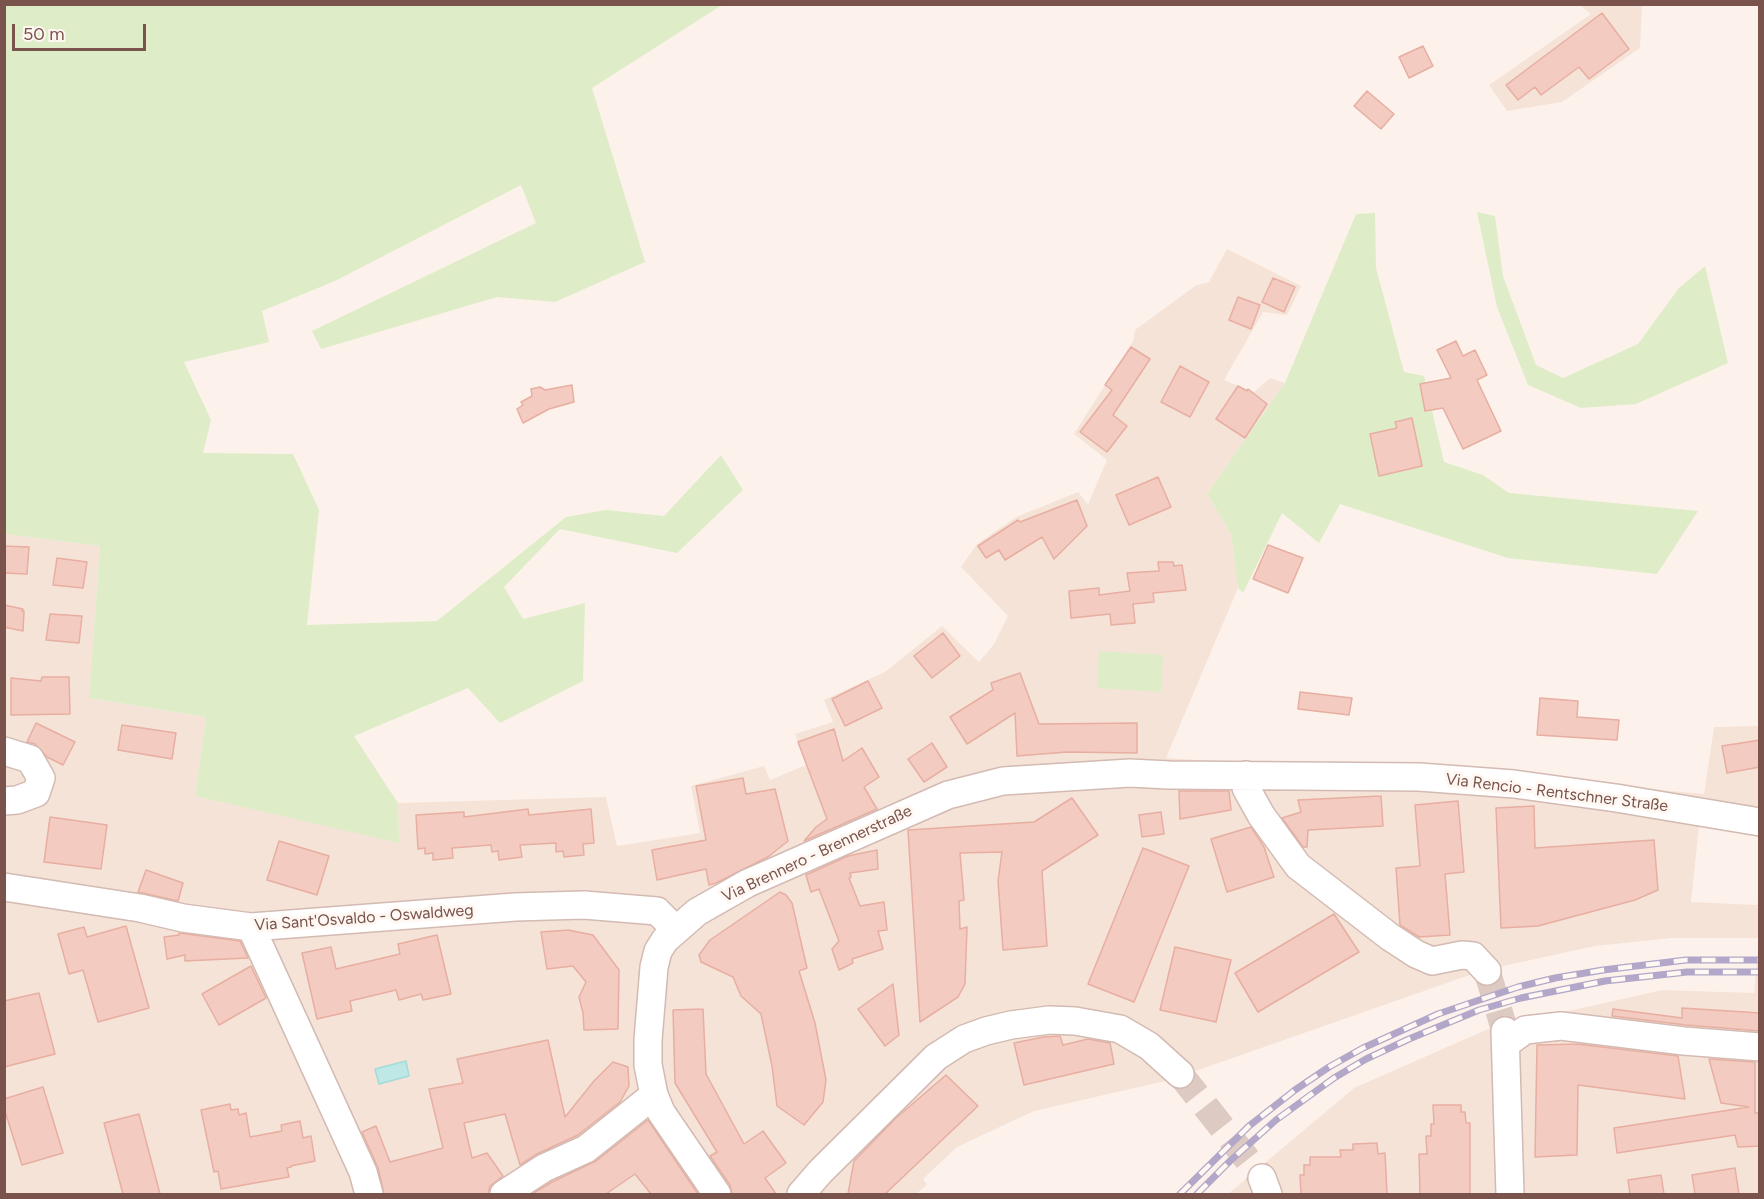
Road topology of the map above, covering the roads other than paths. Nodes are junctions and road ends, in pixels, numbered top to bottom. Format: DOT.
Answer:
graph roads {
  1 [pos="4,751"];
  2 [pos="1246,776"];
  3 [pos="4,801"];
  4 [pos="1760,822"];
  5 [pos="4,887"];
  6 [pos="251,927"];
  7 [pos="675,929"];
  8 [pos="1487,971"];
  9 [pos="1760,1047"];
  10 [pos="1180,1074"];
  11 [pos="654,1095"];
  12 [pos="511,1190"];
  13 [pos="369,1194"];
  14 [pos="717,1194"];
  15 [pos="801,1194"];
  16 [pos="1510,1194"];
  1 -- 3 [label="street"];
  2 -- 4 [label="street, Via Rencio - Rentschner Straße"];
  2 -- 7 [label="street, Via Brennero - Brennerstraße"];
  2 -- 8 [label="street"];
  5 -- 6 [label="street, Via Sant'Osvaldo - Oswaldweg"];
  6 -- 7 [label="street, Via Sant'Osvaldo - Oswaldweg"];
  6 -- 13 [label="street"];
  7 -- 11 [label="street, Via Brennero - Brennerstraße"];
  9 -- 16 [label="street"];
  10 -- 15 [label="street"];
  11 -- 12 [label="street"];
  11 -- 14 [label="street, Via Brennero - Brennerstraße"];
}
